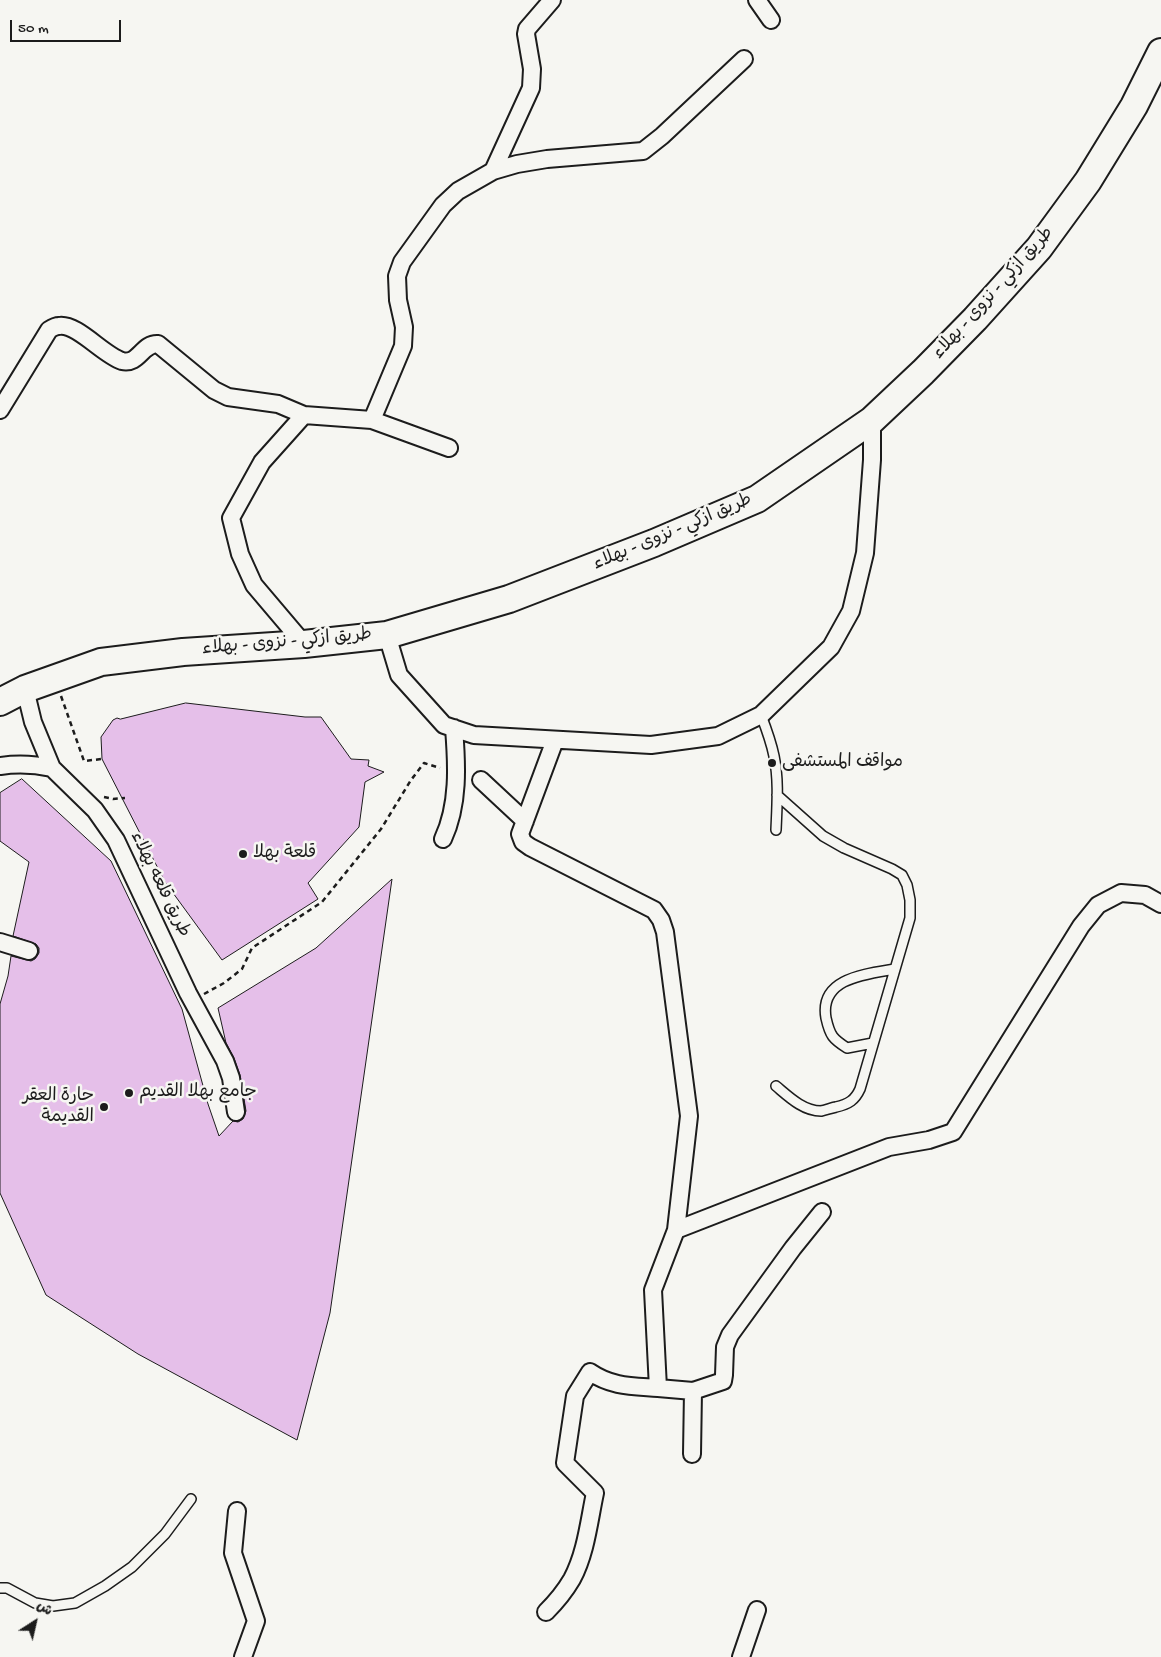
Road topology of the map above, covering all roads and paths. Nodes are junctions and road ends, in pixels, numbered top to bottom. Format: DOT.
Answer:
graph roads {
  1 [pos="552,0"];
  2 [pos="757,0"];
  3 [pos="771,20"];
  4 [pos="1161,52"];
  5 [pos="744,59"];
  6 [pos="493,171"];
  7 [pos="0,410"];
  8 [pos="304,415"];
  9 [pos="372,420"];
  10 [pos="872,420"];
  11 [pos="449,448"];
  12 [pos="387,635"];
  13 [pos="304,644"];
  14 [pos="55,678"];
  15 [pos="25,689"];
  16 [pos="0,702"];
  17 [pos="761,715"];
  18 [pos="454,728"];
  19 [pos="555,740"];
  20 [pos="102,759"];
  21 [pos="0,766"];
  22 [pos="52,768"];
  23 [pos="456,772"];
  24 [pos="481,780"];
  25 [pos="777,795"];
  26 [pos="525,821"];
  27 [pos="776,830"];
  28 [pos="443,839"];
  29 [pos="1161,904"];
  30 [pos="0,942"];
  31 [pos="29,951"];
  32 [pos="895,969"];
  33 [pos="192,1000"];
  34 [pos="873,1043"];
  35 [pos="776,1086"];
  36 [pos="236,1112"];
  37 [pos="822,1212"];
  38 [pos="676,1230"];
  39 [pos="658,1388"];
  40 [pos="693,1391"];
  41 [pos="692,1454"];
  42 [pos="190,1499"];
  43 [pos="237,1511"];
  44 [pos="0,1588"];
  45 [pos="757,1610"];
  46 [pos="546,1612"];
  47 [pos="243,1657"];
  48 [pos="740,1657"];
  1 -- 6 [label="street"];
  2 -- 3 [label="street"];
  4 -- 10 [label="main road, طريق ازكي - نزوى - بهلاء"];
  5 -- 6 [label="street"];
  6 -- 9 [label="street"];
  7 -- 8 [label="street"];
  8 -- 9 [label="street"];
  8 -- 13 [label="street"];
  9 -- 11 [label="street"];
  10 -- 12 [label="main road, طريق ازكي - نزوى - بهلاء"];
  10 -- 17 [label="street"];
  12 -- 13 [label="main road, طريق ازكي - نزوى - بهلاء"];
  12 -- 18 [label="street"];
  13 -- 14 [label="main road, طريق ازكي - نزوى - بهلاء"];
  14 -- 15 [label="main road, طريق ازكي - نزوى - بهلاء"];
  14 -- 20 [label="path"];
  15 -- 16 [label="main road, طريق ازكي - نزوى - بهلاء"];
  15 -- 22 [label="street, طريق قلعه بهلاء"];
  17 -- 19 [label="street"];
  17 -- 25 [label="lane"];
  18 -- 19 [label="street"];
  18 -- 23 [label="street"];
  19 -- 26 [label="street"];
  21 -- 22 [label="street"];
  22 -- 33 [label="street, طريق قلعه بهلاء"];
  23 -- 28 [label="street"];
  23 -- 33 [label="path"];
  24 -- 26 [label="street"];
  25 -- 27 [label="lane"];
  25 -- 32 [label="lane"];
  26 -- 38 [label="street"];
  29 -- 38 [label="street"];
  30 -- 31 [label="street"];
  32 -- 34 [label="lane"];
  32 -- 34 [label="lane"];
  33 -- 36 [label="street, طريق قلعه بهلاء"];
  34 -- 35 [label="lane"];
  37 -- 40 [label="street"];
  38 -- 39 [label="street"];
  39 -- 40 [label="street"];
  39 -- 46 [label="street"];
  40 -- 41 [label="street"];
  42 -- 44 [label="lane"];
  43 -- 47 [label="street"];
  45 -- 48 [label="street"];
}
